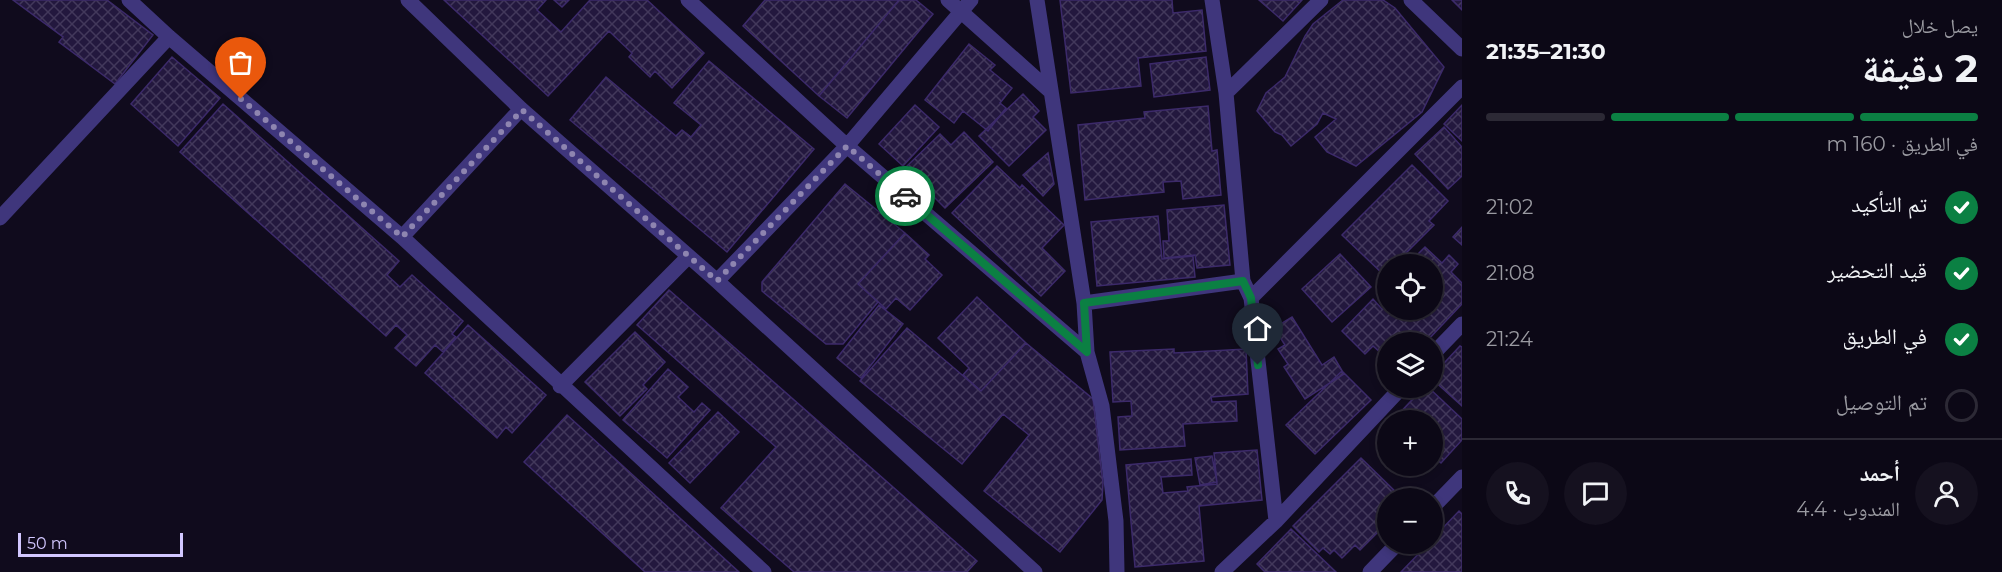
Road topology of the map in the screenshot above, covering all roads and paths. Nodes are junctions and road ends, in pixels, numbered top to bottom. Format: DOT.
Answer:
graph roads {
  1 [pos="129,0"];
  2 [pos="408,0"];
  3 [pos="688,0"];
  4 [pos="948,0"];
  5 [pos="1037,0"];
  6 [pos="1212,0"];
  7 [pos="1321,0"];
  8 [pos="1411,0"];
  9 [pos="966,6"];
  10 [pos="169,38"];
  11 [pos="1462,48"];
  12 [pos="1462,87"];
  13 [pos="1050,91"];
  14 [pos="1226,93"];
  15 [pos="522,110"];
  16 [pos="847,146"];
  17 [pos="0,218"];
  18 [pos="402,237"];
  19 [pos="687,257"];
  20 [pos="717,281"];
  21 [pos="1243,281"];
  22 [pos="1251,298"];
  23 [pos="1084,303"];
  24 [pos="1462,324"];
  25 [pos="1443,344"];
  26 [pos="1087,352"];
  27 [pos="560,386"];
  28 [pos="1392,398"];
  29 [pos="1462,477"];
  30 [pos="1443,497"];
  31 [pos="1276,520"];
  32 [pos="1387,554"];
  33 [pos="764,572"];
  34 [pos="1035,572"];
  35 [pos="1117,572"];
  36 [pos="1222,572"];
  37 [pos="1370,572"];
  1 -- 10 [label="street"];
  2 -- 15 [label="street"];
  3 -- 16 [label="street"];
  4 -- 9 [label="street"];
  5 -- 13 [label="street"];
  6 -- 14 [label="street"];
  7 -- 14 [label="street"];
  8 -- 11 [label="street"];
  9 -- 13 [label="street"];
  9 -- 16 [label="street"];
  10 -- 17 [label="street"];
  10 -- 18 [label="street"];
  12 -- 22 [label="street"];
  13 -- 23 [label="street"];
  14 -- 21 [label="street"];
  15 -- 18 [label="street"];
  15 -- 19 [label="street"];
  16 -- 20 [label="street"];
  16 -- 26 [label="street"];
  18 -- 27 [label="street"];
  19 -- 20 [label="street"];
  19 -- 27 [label="street"];
  20 -- 34 [label="street"];
  21 -- 22 [label="street"];
  21 -- 23 [label="street"];
  22 -- 31 [label="street"];
  23 -- 26 [label="street"];
  24 -- 25 [label="street"];
  26 -- 35 [label="street"];
  27 -- 33 [label="street"];
  28 -- 31 [label="street"];
  29 -- 30 [label="street"];
  31 -- 36 [label="street"];
  32 -- 37 [label="street"];
}
